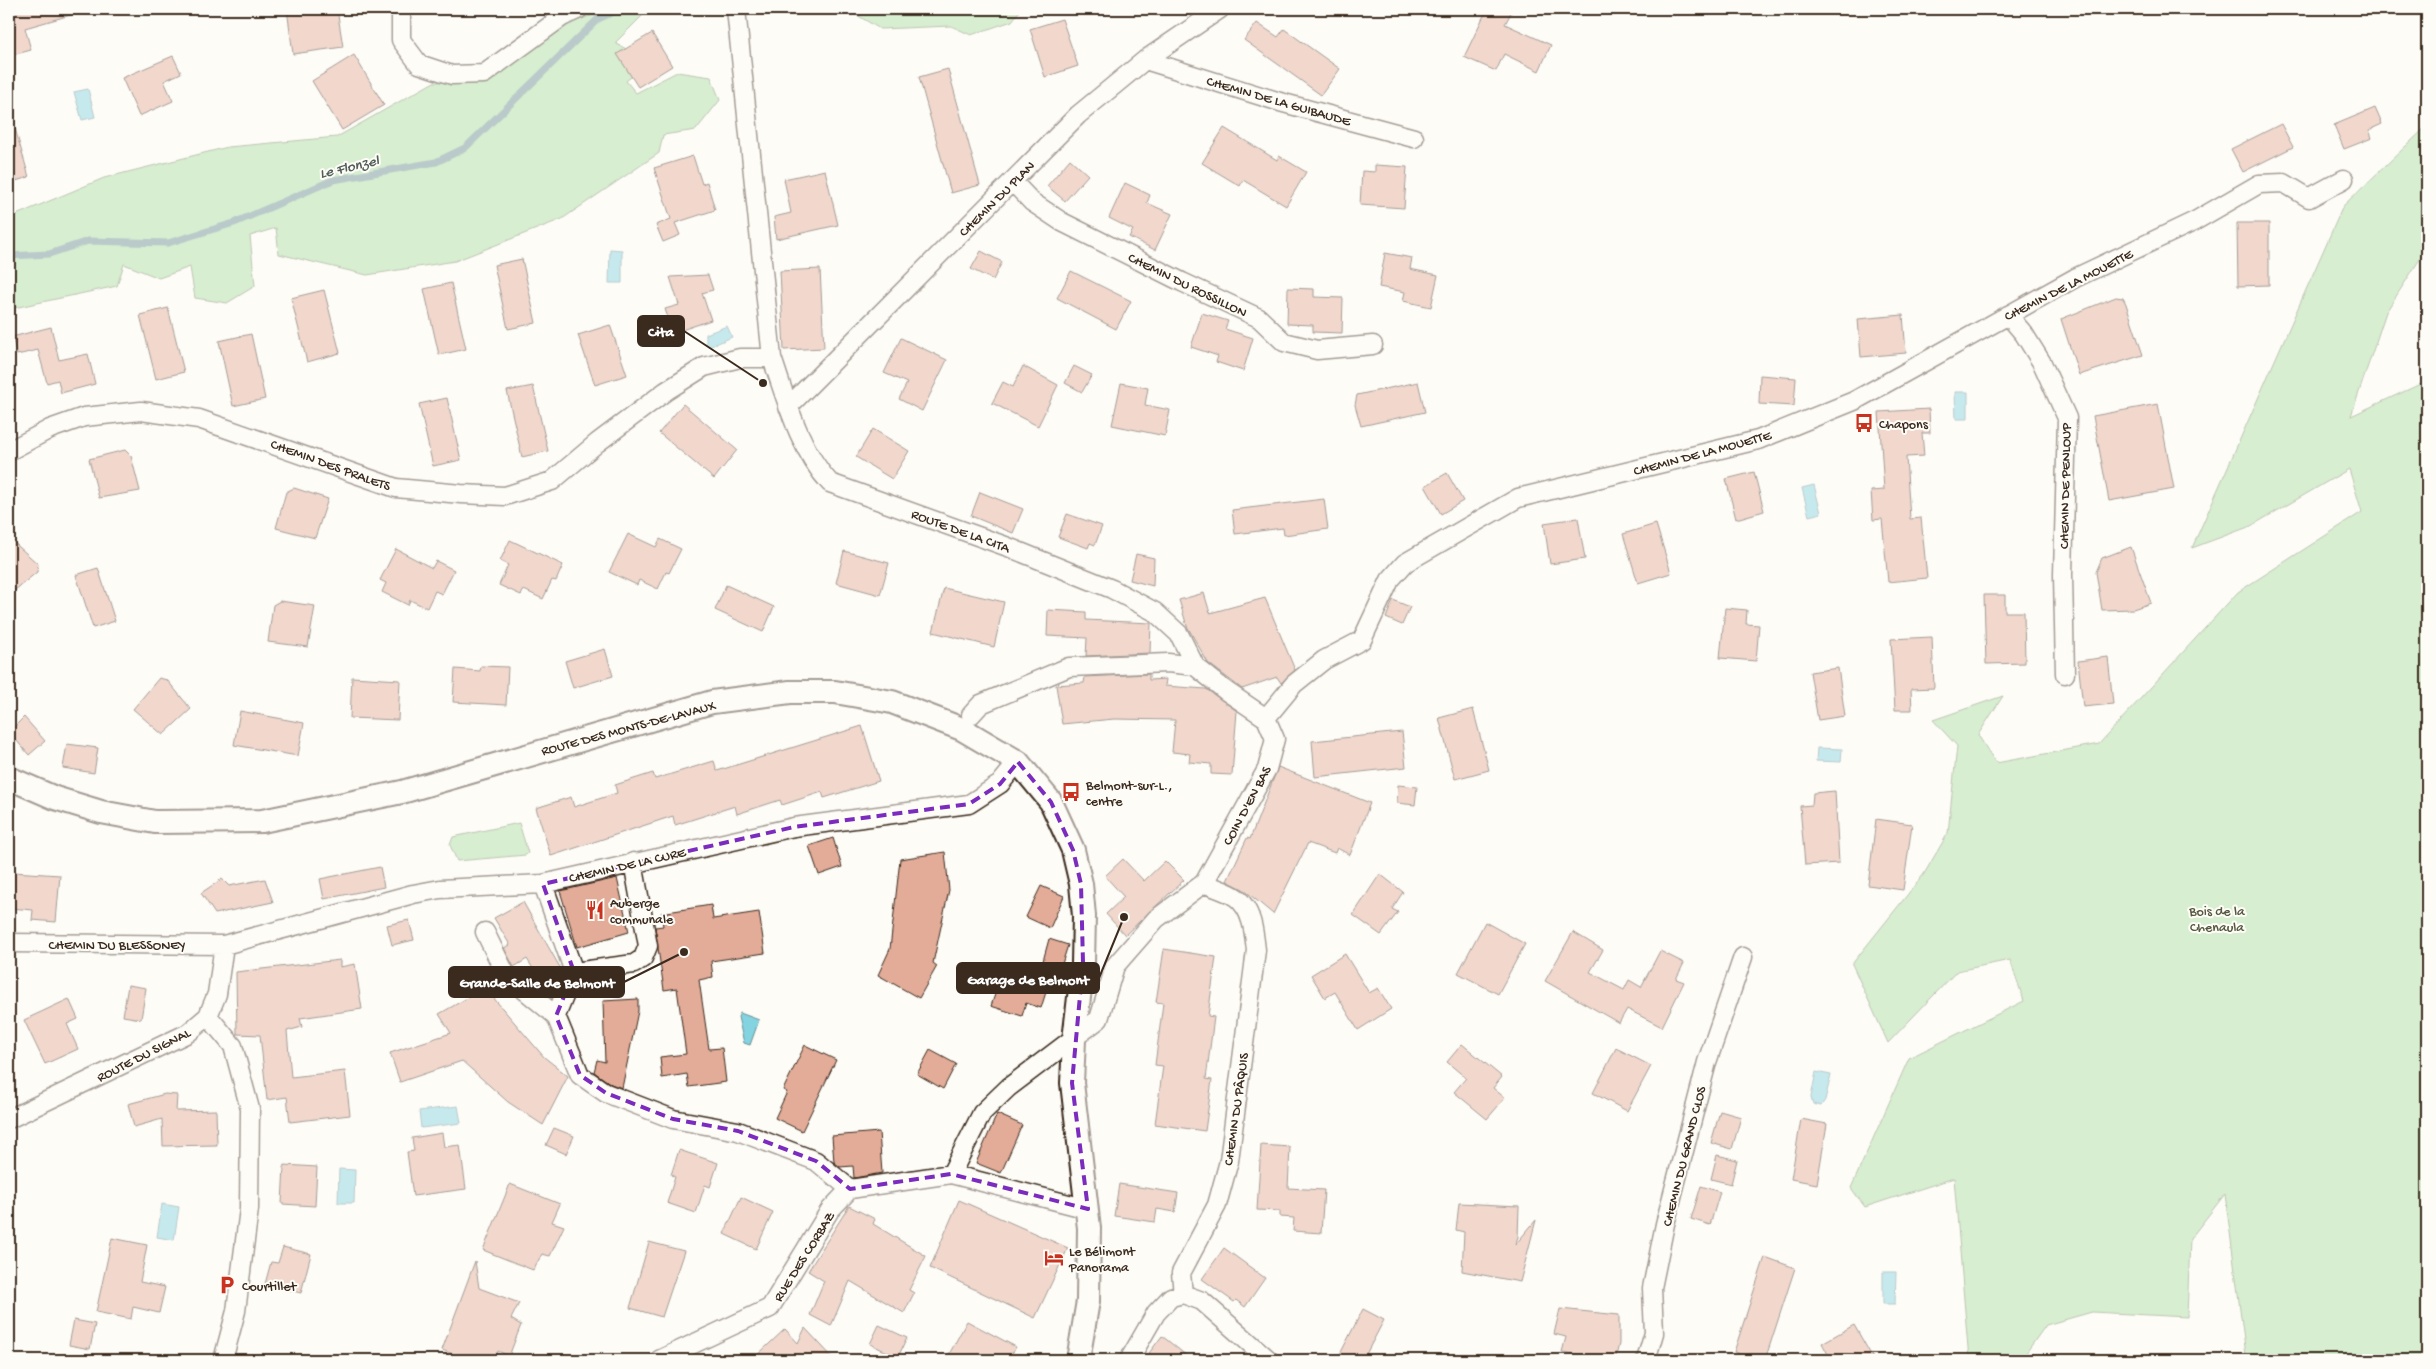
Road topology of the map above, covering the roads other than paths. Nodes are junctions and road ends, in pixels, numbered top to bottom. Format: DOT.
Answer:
graph roads {
  1 [pos="401,9"];
  2 [pos="579,9"];
  3 [pos="736,9"];
  4 [pos="1220,9"];
  5 [pos="1145,60"];
  6 [pos="1414,138"];
  7 [pos="2344,179"];
  8 [pos="1013,182"];
  9 [pos="2008,315"];
  10 [pos="1373,345"];
  11 [pos="772,358"];
  12 [pos="788,407"];
  13 [pos="9,451"];
  14 [pos="1195,666"];
  15 [pos="2065,674"];
  16 [pos="971,715"];
  17 [pos="1266,718"];
  18 [pos="1018,762"];
  19 [pos="9,778"];
  20 [pos="633,862"];
  21 [pos="1204,883"];
  22 [pos="543,884"];
  23 [pos="485,932"];
  24 [pos="9,943"];
  25 [pos="224,945"];
  26 [pos="1743,957"];
  27 [pos="574,972"];
  28 [pos="208,1016"];
  29 [pos="556,1016"];
  30 [pos="1074,1040"];
  31 [pos="9,1119"];
  32 [pos="950,1174"];
  33 [pos="850,1188"];
  34 [pos="1088,1210"];
  35 [pos="1183,1294"];
  36 [pos="223,1360"];
  37 [pos="659,1360"];
  38 [pos="1078,1360"];
  39 [pos="1129,1360"];
  40 [pos="1269,1360"];
  41 [pos="1646,1360"];
  1 -- 2 [label="street"];
  3 -- 11 [label="street, ROUTE DE LA CITA"];
  4 -- 5 [label="street, CHEMIN DU PLAN"];
  5 -- 6 [label="street, CHEMIN DE LA GUIBAUDE"];
  5 -- 8 [label="street, CHEMIN DU PLAN"];
  7 -- 9 [label="street, CHEMIN DE LA MOUETTE"];
  8 -- 10 [label="street, CHEMIN DU ROSSILLON"];
  8 -- 12 [label="street, CHEMIN DU PLAN"];
  9 -- 15 [label="street, CHEMIN DE PENLOUP"];
  9 -- 17 [label="street, CHEMIN DE LA MOUETTE"];
  11 -- 12 [label="street, ROUTE DE LA CITA"];
  11 -- 13 [label="street, CHEMIN DES PRALETS"];
  12 -- 14 [label="street, ROUTE DE LA CITA"];
  14 -- 16 [label="street"];
  14 -- 17 [label="street"];
  17 -- 21 [label="street, COIN D'EN BAS"];
  18 -- 19 [label="street, ROUTE DES MONTS-DE-LAVAUX"];
  18 -- 20 [label="street, CHEMIN DE LA CURE"];
  18 -- 30 [label="street, ROUTE DES MONTS-DE-LAVAUX"];
  20 -- 22 [label="street, CHEMIN DE LA CURE"];
  20 -- 27 [label="street"];
  21 -- 30 [label="street, COIN D'EN BAS"];
  21 -- 35 [label="street, CHEMIN DU PÂQUIS"];
  22 -- 25 [label="street, CHEMIN DE LA CURE"];
  22 -- 27 [label="street"];
  23 -- 29 [label="street"];
  24 -- 25 [label="street, CHEMIN DU BLESSONEY"];
  25 -- 28 [label="street, ROUTE DU SIGNAL"];
  26 -- 41 [label="street, CHEMIN DU GRAND CLOS"];
  27 -- 29 [label="street"];
  28 -- 31 [label="street, ROUTE DU SIGNAL"];
  28 -- 36 [label="street"];
  29 -- 33 [label="street"];
  30 -- 32 [label="street"];
  30 -- 34 [label="street, ROUTE DES MONTS-DE-LAVAUX"];
  32 -- 33 [label="street"];
  32 -- 34 [label="street"];
  33 -- 37 [label="street, RUE DES CORBAZ"];
  34 -- 38 [label="street, ROUTE DES MONTS-DE-LAVAUX"];
  35 -- 39 [label="street"];
  35 -- 40 [label="street"];
}
